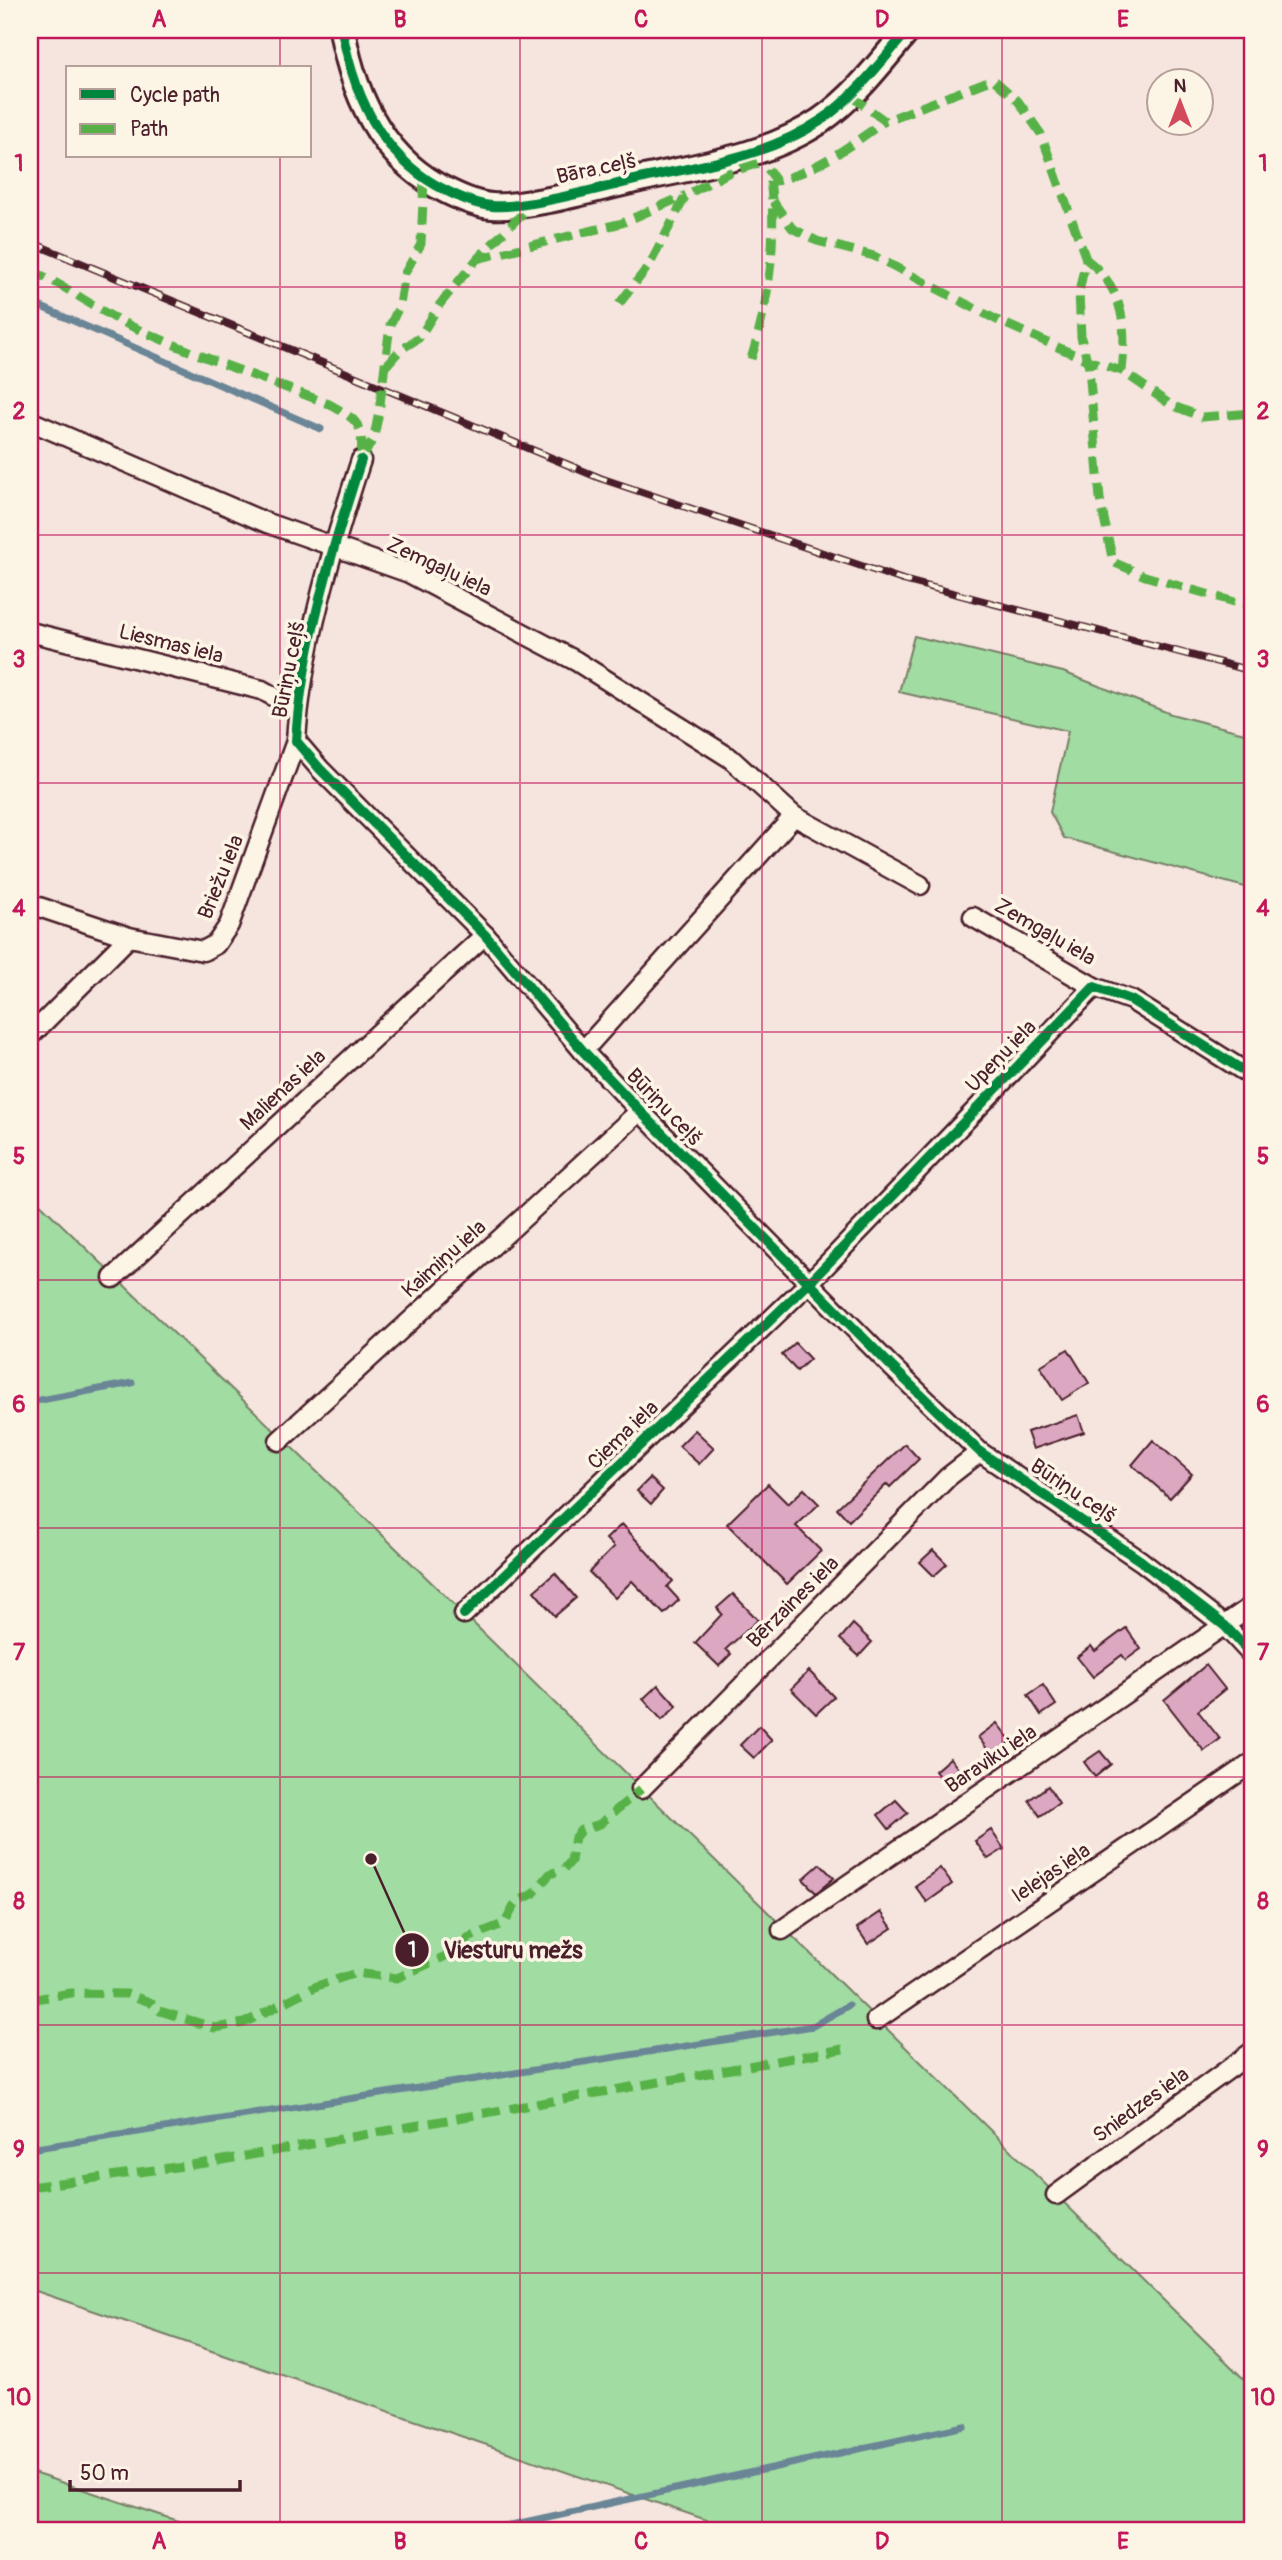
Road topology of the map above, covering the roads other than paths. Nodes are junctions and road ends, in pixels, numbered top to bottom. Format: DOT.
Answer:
graph roads {
  1 [pos="342,30"];
  2 [pos="908,30"];
  3 [pos="30,421"];
  4 [pos="361,460"];
  5 [pos="333,545"];
  6 [pos="30,632"];
  7 [pos="298,710"];
  8 [pos="296,741"];
  9 [pos="794,816"];
  10 [pos="920,885"];
  11 [pos="30,904"];
  12 [pos="973,917"];
  13 [pos="485,935"];
  14 [pos="129,937"];
  15 [pos="1094,987"];
  16 [pos="30,1036"];
  17 [pos="583,1051"];
  18 [pos="1252,1076"];
  19 [pos="640,1111"];
  20 [pos="113,1278"];
  21 [pos="809,1283"];
  22 [pos="279,1441"];
  23 [pos="980,1452"];
  24 [pos="1252,1606"];
  25 [pos="464,1614"];
  26 [pos="1225,1626"];
  27 [pos="1252,1655"];
  28 [pos="1252,1763"];
  29 [pos="641,1789"];
  30 [pos="782,1930"];
  31 [pos="876,2020"];
  32 [pos="1252,2052"];
  33 [pos="1056,2195"];
  1 -- 2 [label="street, Bāra ceļš"];
  3 -- 5 [label="street, Zemgaļu iela"];
  4 -- 5 [label="street, Būriņu ceļš"];
  5 -- 7 [label="street, Būriņu ceļš"];
  5 -- 9 [label="street, Zemgaļu iela"];
  6 -- 7 [label="street, Liesmas iela"];
  7 -- 8 [label="street, Būriņu ceļš"];
  8 -- 13 [label="street, Būriņu ceļš"];
  8 -- 14 [label="street, Briežu iela"];
  9 -- 10 [label="street, Zemgaļu iela"];
  9 -- 17 [label="street"];
  11 -- 14 [label="street, Briežu iela"];
  12 -- 15 [label="street, Zemgaļu iela"];
  13 -- 17 [label="street, Būriņu ceļš"];
  13 -- 20 [label="street, Malienas iela"];
  14 -- 16 [label="street"];
  15 -- 18 [label="street"];
  15 -- 21 [label="street, Upeņu iela"];
  17 -- 19 [label="street, Būriņu ceļš"];
  19 -- 21 [label="street, Būriņu ceļš"];
  19 -- 22 [label="street, Kaimiņu iela"];
  21 -- 23 [label="street, Būriņu ceļš"];
  21 -- 25 [label="street, Ciema iela"];
  23 -- 26 [label="street, Būriņu ceļš"];
  23 -- 29 [label="street, Bērzaines iela"];
  24 -- 26 [label="street, Baraviku iela"];
  26 -- 27 [label="street, Būriņu ceļš"];
  26 -- 30 [label="street, Baraviku iela"];
  28 -- 31 [label="street, Ielejas iela"];
  32 -- 33 [label="street, Sniedzes iela"];
}
